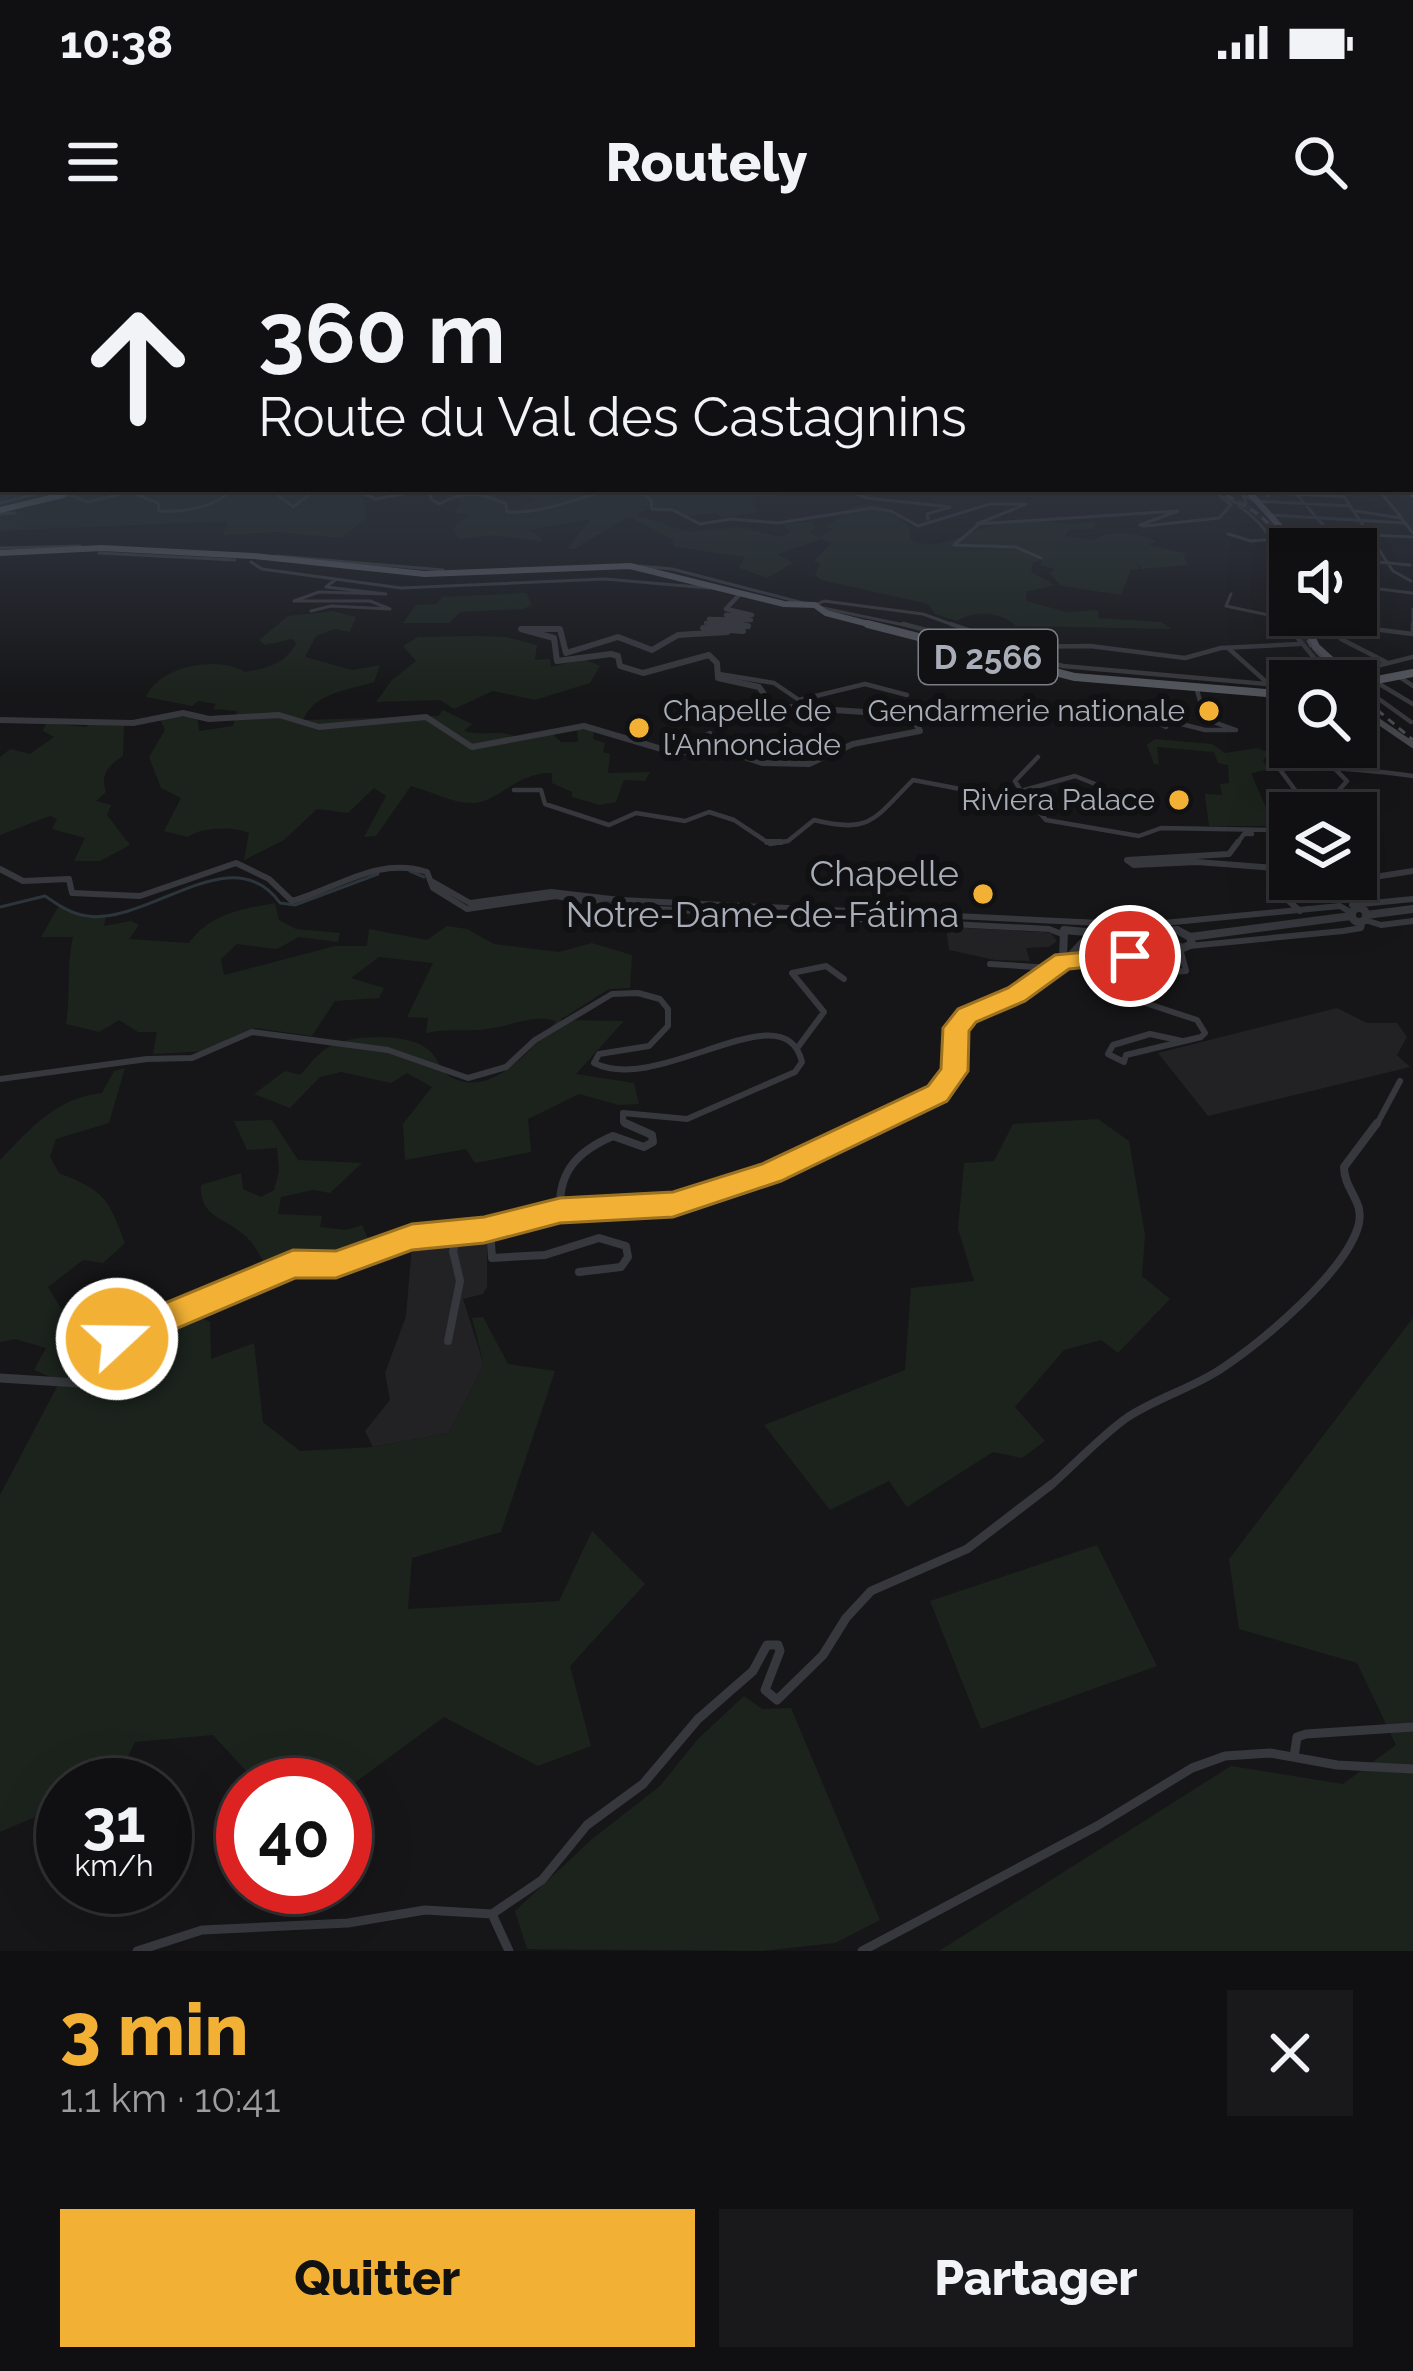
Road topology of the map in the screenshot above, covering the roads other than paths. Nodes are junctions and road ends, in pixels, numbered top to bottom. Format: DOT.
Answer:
graph roads {
  1 [pos="964,536"];
  2 [pos="1233,536"];
  3 [pos="1386,536"];
  4 [pos="1390,536"];
  5 [pos="1269,542"];
  6 [pos="1377,546"];
  7 [pos="82,550"];
  8 [pos="0,551"];
  9 [pos="256,559"];
  10 [pos="1041,559"];
  11 [pos="1377,561"];
  12 [pos="1387,562"];
  13 [pos="1412,564"];
  14 [pos="412,571"];
  15 [pos="629,571"];
  16 [pos="1408,578"];
  17 [pos="335,580"];
  18 [pos="395,588"];
  19 [pos="716,588"];
  20 [pos="1377,589"];
  21 [pos="739,595"];
  22 [pos="1231,595"];
  23 [pos="1413,595"];
  24 [pos="812,608"];
  25 [pos="1413,609"];
  26 [pos="311,611"];
  27 [pos="1269,615"];
  28 [pos="1377,630"];
  29 [pos="1413,633"];
  30 [pos="1291,636"];
  31 [pos="1310,636"];
  32 [pos="1341,639"];
  33 [pos="1299,644"];
  34 [pos="1053,646"];
  35 [pos="1228,648"];
  36 [pos="1413,657"];
  37 [pos="1310,660"];
  38 [pos="1331,660"];
  39 [pos="1389,663"];
  40 [pos="1049,669"];
  41 [pos="1377,670"];
  42 [pos="716,673"];
  43 [pos="1413,673"];
  44 [pos="1398,676"];
  45 [pos="1377,679"];
  46 [pos="1269,681"];
  47 [pos="1377,683"];
  48 [pos="1413,686"];
  49 [pos="1197,691"];
  50 [pos="1269,691"];
  51 [pos="1269,692"];
  52 [pos="907,694"];
  53 [pos="1377,697"];
  54 [pos="1413,704"];
  55 [pos="1156,719"];
  56 [pos="1377,720"];
  57 [pos="0,721"];
  58 [pos="1411,722"];
  59 [pos="710,733"];
  60 [pos="1413,745"];
  61 [pos="673,752"];
  62 [pos="1038,757"];
  63 [pos="1331,768"];
  64 [pos="1364,768"];
  65 [pos="1413,776"];
  66 [pos="514,790"];
  67 [pos="1337,792"];
  68 [pos="1038,811"];
  69 [pos="1269,830"];
  70 [pos="1269,834"];
  71 [pos="0,869"];
  72 [pos="1269,871"];
  73 [pos="1413,871"];
  74 [pos="433,882"];
  75 [pos="1413,899"];
  76 [pos="1288,900"];
  77 [pos="1413,909"];
  78 [pos="1300,911"];
  79 [pos="1352,911"];
  80 [pos="1365,918"];
  81 [pos="1413,921"];
  82 [pos="1052,922"];
  83 [pos="1176,927"];
  84 [pos="1074,934"];
  85 [pos="1178,942"];
  86 [pos="990,964"];
  87 [pos="1056,965"];
  88 [pos="844,979"];
  89 [pos="1182,1041"];
  90 [pos="798,1047"];
  91 [pos="0,1079"];
  92 [pos="1400,1081"];
  93 [pos="560,1211"];
  94 [pos="490,1228"];
  95 [pos="459,1232"];
  96 [pos="579,1272"];
  97 [pos="448,1341"];
  98 [pos="0,1378"];
  99 [pos="1413,1727"];
  100 [pos="1294,1757"];
  101 [pos="1413,1769"];
  102 [pos="492,1914"];
  103 [pos="137,1951"];
  104 [pos="509,1951"];
  105 [pos="862,1951"];
  1 -- 10 [label="street"];
  2 -- 5 [label="street"];
  3 -- 4 [label="street"];
  6 -- 12 [label="street"];
  7 -- 8 [label="street"];
  7 -- 8 [label="main road"];
  7 -- 9 [label="main road"];
  9 -- 14 [label="main road, D 2566"];
  9 -- 17 [label="street"];
  11 -- 12 [label="street"];
  12 -- 13 [label="street"];
  12 -- 16 [label="street"];
  13 -- 16 [label="street"];
  14 -- 15 [label="main road, D 2566"];
  14 -- 18 [label="street"];
  15 -- 18 [label="street"];
  15 -- 19 [label="main road, D 2566"];
  15 -- 19 [label="street"];
  15 -- 24 [label="street"];
  16 -- 23 [label="street"];
  17 -- 18 [label="street"];
  17 -- 26 [label="street"];
  19 -- 21 [label="main road, D 2566"];
  19 -- 24 [label="main road, D 2566"];
  20 -- 23 [label="street"];
  21 -- 24 [label="main road, D 2566"];
  21 -- 42 [label="street"];
  22 -- 27 [label="street"];
  24 -- 34 [label="street"];
  24 -- 40 [label="main road, D 2566"];
  25 -- 29 [label="street"];
  28 -- 29 [label="street"];
  30 -- 33 [label="street"];
  31 -- 38 [label="main road"];
  32 -- 39 [label="street"];
  33 -- 35 [label="street"];
  33 -- 37 [label="street"];
  34 -- 35 [label="street"];
  34 -- 40 [label="street"];
  35 -- 46 [label="street"];
  36 -- 39 [label="street"];
  39 -- 41 [label="street"];
  40 -- 49 [label="main road, D 2566"];
  40 -- 50 [label="street"];
  42 -- 52 [label="street"];
  42 -- 61 [label="street"];
  43 -- 44 [label="main road"];
  44 -- 45 [label="main road"];
  44 -- 48 [label="street"];
  47 -- 54 [label="street"];
  49 -- 51 [label="main road, D 2566"];
  49 -- 55 [label="street"];
  53 -- 58 [label="street"];
  56 -- 60 [label="main road"];
  57 -- 61 [label="street"];
  59 -- 61 [label="street"];
  62 -- 68 [label="street"];
  63 -- 67 [label="street"];
  64 -- 65 [label="street"];
  66 -- 68 [label="street"];
  68 -- 69 [label="street"];
  70 -- 72 [label="street"];
  71 -- 74 [label="street"];
  73 -- 79 [label="street"];
  74 -- 82 [label="street"];
  74 -- 84 [label="street"];
  75 -- 79 [label="street"];
  76 -- 78 [label="street"];
  77 -- 80 [label="street"];
  78 -- 79 [label="street"];
  78 -- 83 [label="street"];
  79 -- 80 [label="street"];
  79 -- 85 [label="street"];
  80 -- 81 [label="street"];
  80 -- 85 [label="street"];
  82 -- 84 [label="street"];
  82 -- 84 [label="street"];
  83 -- 84 [label="street"];
  83 -- 85 [label="street"];
  83 -- 85 [label="street"];
  84 -- 85 [label="street"];
  84 -- 87 [label="street"];
  84 -- 87 [label="street"];
  85 -- 87 [label="street"];
  85 -- 89 [label="street"];
  86 -- 87 [label="street"];
  87 -- 93 [label="street"];
  88 -- 90 [label="street"];
  89 -- 89 [label="street"];
  90 -- 91 [label="street"];
  90 -- 93 [label="street"];
  92 -- 102 [label="street"];
  93 -- 94 [label="street"];
  94 -- 95 [label="street"];
  94 -- 96 [label="street"];
  95 -- 97 [label="street"];
  95 -- 98 [label="street"];
  99 -- 100 [label="street"];
  100 -- 101 [label="street"];
  100 -- 105 [label="street"];
  102 -- 103 [label="street"];
  102 -- 104 [label="street"];
}
